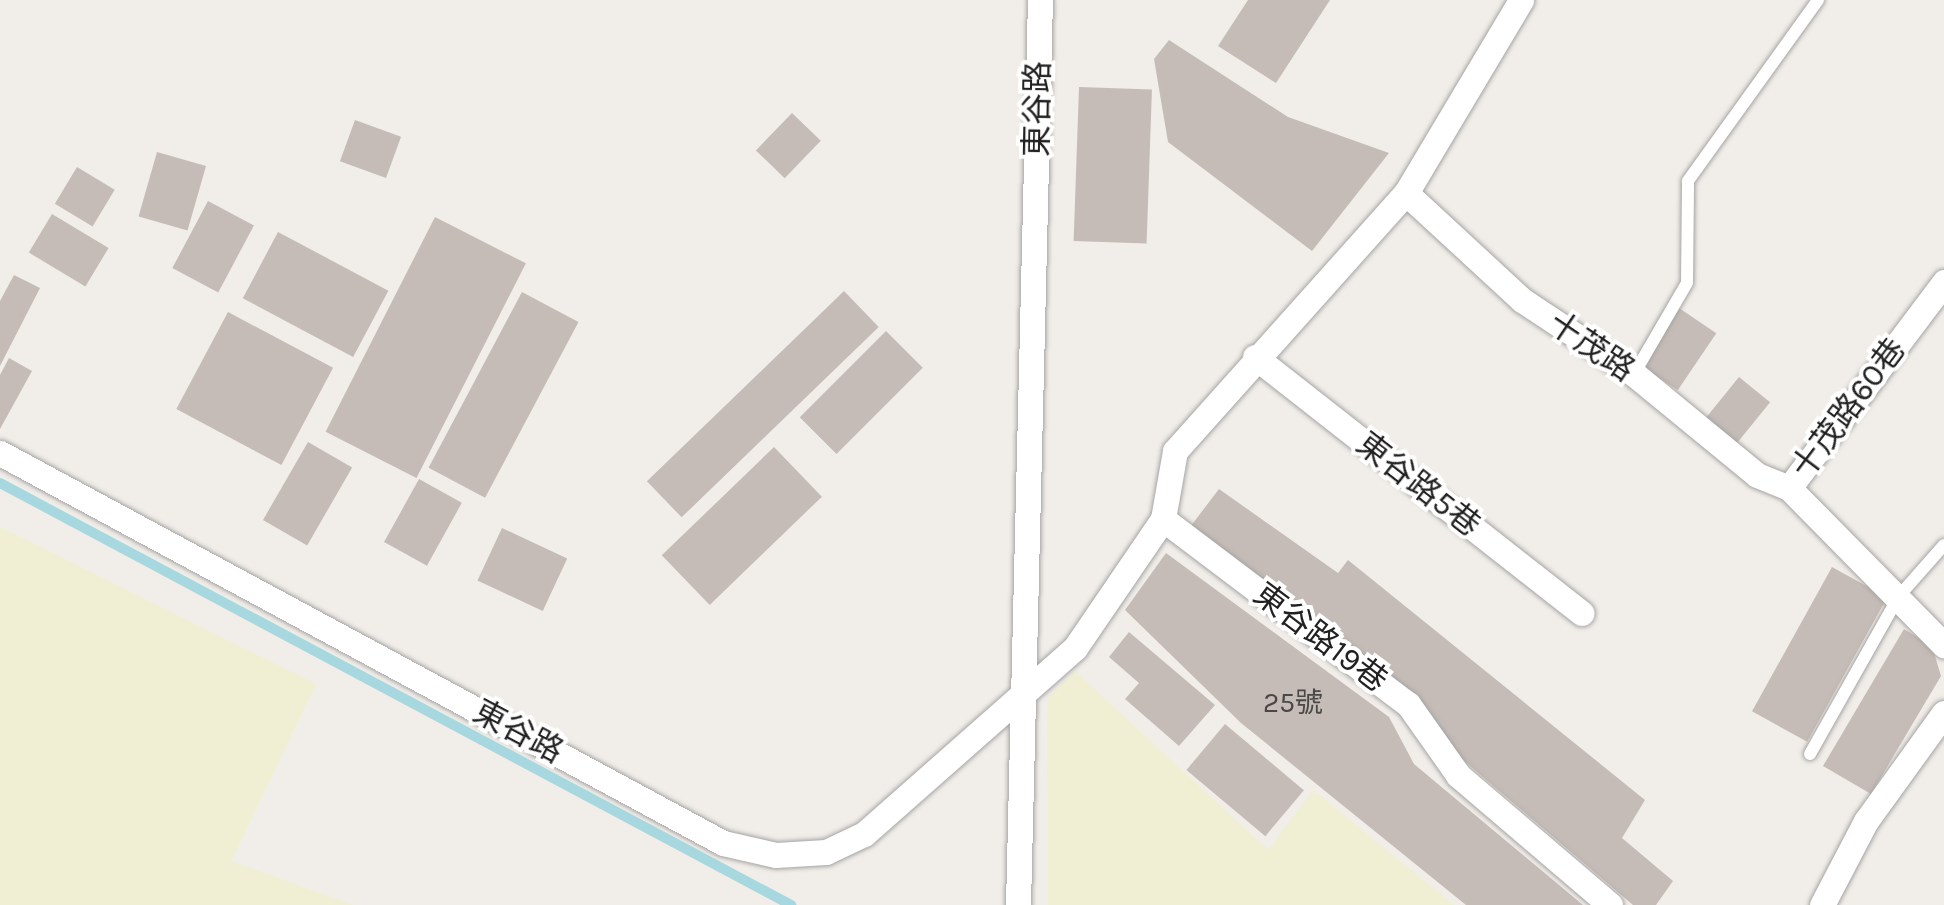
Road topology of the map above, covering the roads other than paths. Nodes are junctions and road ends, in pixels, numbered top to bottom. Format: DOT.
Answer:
graph roads {
  1 [pos="1040,0"];
  2 [pos="1521,0"];
  3 [pos="1818,0"];
  4 [pos="1406,193"];
  5 [pos="1944,282"];
  6 [pos="1255,357"];
  7 [pos="1634,374"];
  8 [pos="0,452"];
  9 [pos="1789,488"];
  10 [pos="1163,519"];
  11 [pos="1944,545"];
  12 [pos="1899,596"];
  13 [pos="1582,613"];
  14 [pos="1944,645"];
  15 [pos="1023,698"];
  16 [pos="1944,713"];
  17 [pos="1810,754"];
  18 [pos="1018,905"];
  19 [pos="1610,905"];
  20 [pos="1822,905"];
  1 -- 15 [label="street, 東谷路"];
  2 -- 4 [label="street"];
  3 -- 7 [label="lane"];
  4 -- 6 [label="street, 東谷路"];
  4 -- 7 [label="street, 十茂路"];
  5 -- 9 [label="street, 十茂路60巷"];
  6 -- 10 [label="street, 東谷路"];
  6 -- 13 [label="street, 東谷路5巷"];
  7 -- 9 [label="street, 十茂路"];
  8 -- 15 [label="street, 東谷路"];
  9 -- 12 [label="street, 十茂路"];
  10 -- 15 [label="street, 東谷路"];
  10 -- 19 [label="street, 東谷路19巷"];
  11 -- 12 [label="lane"];
  12 -- 14 [label="street, 十茂路"];
  12 -- 17 [label="lane"];
  15 -- 18 [label="street, 東谷路"];
  16 -- 20 [label="street"];
}
